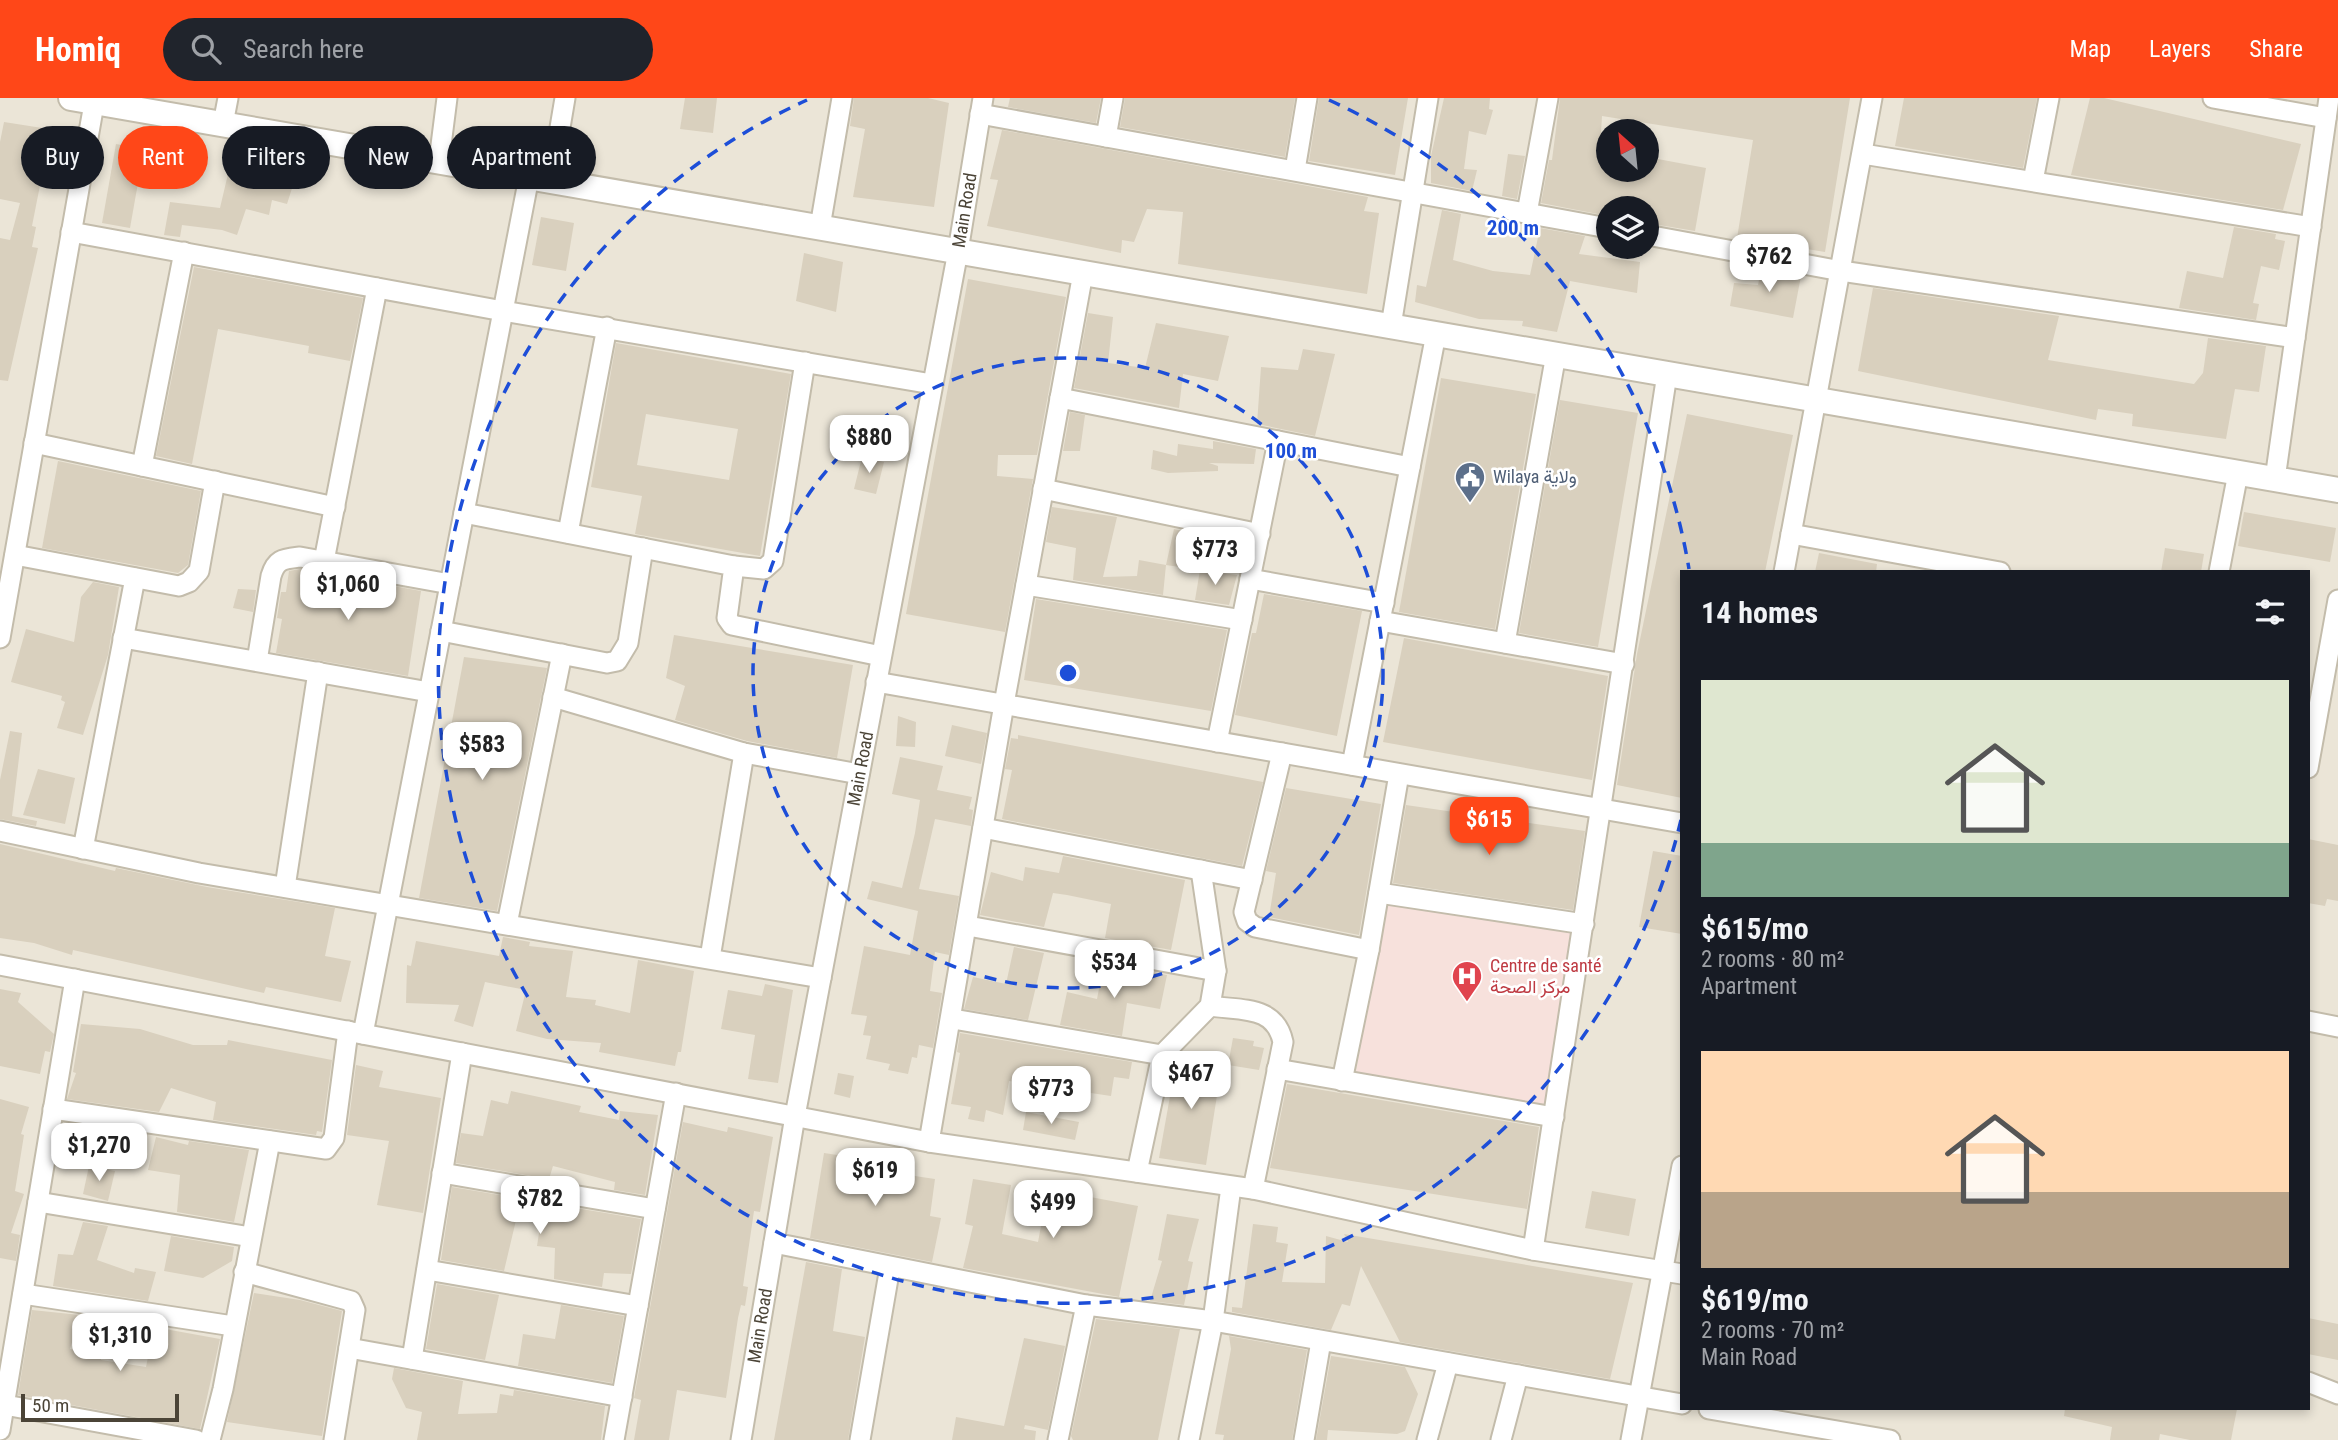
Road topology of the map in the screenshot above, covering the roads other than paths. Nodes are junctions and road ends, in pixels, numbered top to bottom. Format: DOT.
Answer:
graph roads {
  1 [pos="229,98"];
  2 [pos="447,98"];
  3 [pos="565,98"];
  4 [pos="821,98"];
  5 [pos="1113,98"];
  6 [pos="1307,98"];
  7 [pos="1428,98"];
  8 [pos="1548,98"];
  9 [pos="1872,98"];
  10 [pos="2049,98"];
  11 [pos="2213,98"];
  12 [pos="2329,98"];
  13 [pos="87,99"];
  14 [pos="841,100"];
  15 [pos="981,106"];
  16 [pos="2326,118"];
  17 [pos="223,124"];
  18 [pos="556,126"];
  19 [pos="1106,137"];
  20 [pos="1863,154"];
  21 [pos="439,162"];
  22 [pos="447,163"];
  23 [pos="1295,170"];
  24 [pos="2033,181"];
  25 [pos="537,189"];
  26 [pos="596,189"];
  27 [pos="1413,191"];
  28 [pos="1527,213"];
  29 [pos="1596,226"];
  30 [pos="2311,227"];
  31 [pos="820,228"];
  32 [pos="71,232"];
  33 [pos="1659,237"];
  34 [pos="958,251"];
  35 [pos="184,253"];
  36 [pos="1841,271"];
  37 [pos="1083,273"];
  38 [pos="377,288"];
  39 [pos="503,311"];
  40 [pos="1391,326"];
  41 [pos="607,327"];
  42 [pos="1436,334"];
  43 [pos="2295,338"];
  44 [pos="1556,354"];
  45 [pos="805,362"];
  46 [pos="1667,374"];
  47 [pos="932,384"];
  48 [pos="1060,398"];
  49 [pos="1814,399"];
  50 [pos="1278,441"];
  51 [pos="34,443"];
  52 [pos="142,466"];
  53 [pos="1410,467"];
  54 [pos="2238,473"];
  55 [pos="2275,479"];
  56 [pos="215,481"];
  57 [pos="1043,489"];
  58 [pos="2338,490"];
  59 [pos="335,507"];
  60 [pos="464,513"];
  61 [pos="0,523"];
  62 [pos="20,527"];
  63 [pos="568,533"];
  64 [pos="1260,534"];
  65 [pos="1791,534"];
  66 [pos="643,548"];
  67 [pos="15,555"];
  68 [pos="324,561"];
  69 [pos="734,566"];
  70 [pos="1784,570"];
  71 [pos="1989,570"];
  72 [pos="2220,570"];
  73 [pos="135,578"];
  74 [pos="1250,579"];
  75 [pos="450,584"];
  76 [pos="1026,585"];
  77 [pos="2338,600"];
  78 [pos="1382,612"];
  79 [pos="1242,620"];
  80 [pos="441,631"];
  81 [pos="0,638"];
  82 [pos="123,638"];
  83 [pos="1505,643"];
  84 [pos="562,654"];
  85 [pos="881,656"];
  86 [pos="257,662"];
  87 [pos="1624,664"];
  88 [pos="318,672"];
  89 [pos="876,682"];
  90 [pos="429,692"];
  91 [pos="554,697"];
  92 [pos="1004,704"];
  93 [pos="1217,742"];
  94 [pos="744,753"];
  95 [pos="1282,753"];
  96 [pos="2310,757"];
  97 [pos="1352,765"];
  98 [pos="859,774"];
  99 [pos="1399,774"];
  100 [pos="1602,809"];
  101 [pos="1680,823"];
  102 [pos="983,828"];
  103 [pos="0,831"];
  104 [pos="83,849"];
  105 [pos="1201,870"];
  106 [pos="1252,880"];
  107 [pos="285,887"];
  108 [pos="1379,893"];
  109 [pos="388,904"];
  110 [pos="507,924"];
  111 [pos="1584,924"];
  112 [pos="968,926"];
  113 [pos="1369,950"];
  114 [pos="710,958"];
  115 [pos="0,965"];
  116 [pos="1216,971"];
  117 [pos="821,978"];
  118 [pos="75,979"];
  119 [pos="1210,1006"];
  120 [pos="953,1019"];
  121 [pos="2310,1021"];
  122 [pos="2338,1027"];
  123 [pos="356,1032"];
  124 [pos="462,1053"];
  125 [pos="1162,1055"];
  126 [pos="1278,1069"];
  127 [pos="1342,1081"];
  128 [pos="676,1093"];
  129 [pos="53,1109"];
  130 [pos="795,1116"];
  131 [pos="1554,1117"];
  132 [pos="270,1142"];
  133 [pos="929,1142"];
  134 [pos="1137,1172"];
  135 [pos="442,1173"];
  136 [pos="1680,1176"];
  137 [pos="1231,1187"];
  138 [pos="1253,1189"];
  139 [pos="38,1202"];
  140 [pos="655,1209"];
  141 [pos="251,1237"];
  142 [pos="774,1243"];
  143 [pos="1533,1250"];
  144 [pos="890,1266"];
  145 [pos="426,1270"];
  146 [pos="1661,1271"];
  147 [pos="244,1272"];
  148 [pos="1680,1274"];
  149 [pos="23,1294"];
  150 [pos="1086,1305"];
  151 [pos="638,1306"];
  152 [pos="1213,1321"];
  153 [pos="233,1326"];
  154 [pos="1321,1341"];
  155 [pos="349,1348"];
  156 [pos="412,1359"];
  157 [pos="1448,1363"];
  158 [pos="1518,1375"];
  159 [pos="2310,1383"];
  160 [pos="2338,1394"];
  161 [pos="1639,1396"];
  162 [pos="622,1397"];
  163 [pos="1680,1404"];
  164 [pos="3,1405"];
  165 [pos="1715,1410"];
  166 [pos="0,1430"];
  167 [pos="196,1440"];
  168 [pos="210,1440"];
  169 [pos="334,1440"];
  170 [pos="614,1440"];
  171 [pos="741,1440"];
  172 [pos="860,1440"];
  173 [pos="1058,1440"];
  174 [pos="1189,1440"];
  175 [pos="1304,1440"];
  176 [pos="1427,1440"];
  177 [pos="1502,1440"];
  178 [pos="1631,1440"];
  179 [pos="1889,1440"];
  1 -- 17 [label="street"];
  2 -- 21 [label="street"];
  3 -- 18 [label="street"];
  4 -- 14 [label="street"];
  5 -- 19 [label="street"];
  6 -- 23 [label="street"];
  7 -- 27 [label="street"];
  8 -- 28 [label="street"];
  9 -- 20 [label="street"];
  10 -- 24 [label="street"];
  11 -- 16 [label="street"];
  12 -- 16 [label="street"];
  13 -- 17 [label="street"];
  13 -- 32 [label="street"];
  14 -- 31 [label="street"];
  15 -- 19 [label="street"];
  15 -- 34 [label="street, Main Road"];
  16 -- 30 [label="street"];
  17 -- 21 [label="street"];
  19 -- 23 [label="street"];
  20 -- 24 [label="street"];
  20 -- 36 [label="street"];
  21 -- 22 [label="street"];
  23 -- 27 [label="street"];
  24 -- 30 [label="street"];
  25 -- 39 [label="street"];
  26 -- 31 [label="street"];
  27 -- 28 [label="street"];
  27 -- 40 [label="street"];
  28 -- 29 [label="street"];
  30 -- 43 [label="street"];
  31 -- 34 [label="street"];
  32 -- 35 [label="street"];
  32 -- 51 [label="street"];
  33 -- 36 [label="street"];
  34 -- 37 [label="street"];
  34 -- 47 [label="street, Main Road"];
  35 -- 38 [label="street"];
  35 -- 52 [label="street"];
  36 -- 43 [label="street"];
  36 -- 49 [label="street"];
  37 -- 40 [label="street"];
  37 -- 48 [label="street"];
  38 -- 39 [label="street"];
  38 -- 59 [label="street"];
  39 -- 41 [label="street"];
  39 -- 60 [label="street"];
  40 -- 42 [label="street"];
  41 -- 45 [label="street"];
  41 -- 63 [label="street"];
  42 -- 44 [label="street"];
  42 -- 53 [label="street"];
  43 -- 55 [label="street"];
  44 -- 46 [label="street"];
  44 -- 83 [label="street"];
  45 -- 47 [label="street"];
  45 -- 69 [label="street"];
  46 -- 49 [label="street"];
  46 -- 87 [label="street"];
  47 -- 85 [label="street, Main Road"];
  48 -- 50 [label="street"];
  48 -- 57 [label="street"];
  49 -- 54 [label="street"];
  49 -- 65 [label="street"];
  50 -- 53 [label="street"];
  50 -- 64 [label="street"];
  51 -- 52 [label="street"];
  51 -- 62 [label="street"];
  52 -- 56 [label="street"];
  53 -- 78 [label="street"];
  54 -- 55 [label="street"];
  54 -- 72 [label="street"];
  55 -- 58 [label="street"];
  56 -- 59 [label="street"];
  56 -- 73 [label="street"];
  57 -- 64 [label="street"];
  57 -- 76 [label="street"];
  59 -- 68 [label="street"];
  60 -- 63 [label="street"];
  60 -- 75 [label="street"];
  61 -- 62 [label="street"];
  62 -- 67 [label="street"];
  63 -- 66 [label="street"];
  64 -- 74 [label="street"];
  65 -- 70 [label="street"];
  65 -- 71 [label="street"];
  66 -- 69 [label="street"];
  66 -- 84 [label="street"];
  67 -- 73 [label="street"];
  67 -- 81 [label="street"];
  68 -- 75 [label="street"];
  68 -- 86 [label="street"];
  69 -- 85 [label="street"];
  73 -- 82 [label="street"];
  74 -- 78 [label="street"];
  74 -- 79 [label="street"];
  75 -- 80 [label="street"];
  76 -- 79 [label="street"];
  76 -- 92 [label="street"];
  77 -- 96 [label="street"];
  78 -- 83 [label="street"];
  78 -- 97 [label="street"];
  79 -- 93 [label="street"];
  80 -- 84 [label="street"];
  80 -- 90 [label="street"];
  82 -- 86 [label="street"];
  82 -- 104 [label="street"];
  83 -- 87 [label="street"];
  84 -- 91 [label="street"];
  85 -- 89 [label="street, Main Road"];
  86 -- 88 [label="street"];
  87 -- 100 [label="street"];
  88 -- 90 [label="street"];
  88 -- 107 [label="street"];
  89 -- 92 [label="street"];
  89 -- 98 [label="street, Main Road"];
  90 -- 109 [label="street"];
  91 -- 94 [label="street"];
  91 -- 110 [label="street"];
  92 -- 93 [label="street"];
  92 -- 102 [label="street"];
  93 -- 95 [label="street"];
  94 -- 98 [label="street"];
  94 -- 114 [label="street"];
  95 -- 97 [label="street"];
  95 -- 106 [label="street"];
  97 -- 99 [label="street"];
  98 -- 117 [label="street, Main Road"];
  99 -- 100 [label="street"];
  99 -- 108 [label="street"];
  100 -- 101 [label="street"];
  100 -- 111 [label="street"];
  102 -- 105 [label="street"];
  102 -- 112 [label="street"];
  103 -- 104 [label="street"];
  104 -- 107 [label="street"];
  105 -- 106 [label="street"];
  105 -- 116 [label="street"];
  106 -- 113 [label="street"];
  107 -- 109 [label="street"];
  108 -- 111 [label="street"];
  108 -- 113 [label="street"];
  109 -- 110 [label="street"];
  109 -- 123 [label="street"];
  110 -- 114 [label="street"];
  111 -- 131 [label="street"];
  112 -- 116 [label="street"];
  112 -- 120 [label="street"];
  113 -- 127 [label="street"];
  114 -- 117 [label="street"];
  115 -- 118 [label="street"];
  116 -- 119 [label="street"];
  117 -- 130 [label="street, Main Road"];
  118 -- 123 [label="street"];
  118 -- 129 [label="street"];
  119 -- 125 [label="street"];
  119 -- 126 [label="street"];
  120 -- 125 [label="street"];
  120 -- 133 [label="street"];
  121 -- 122 [label="street"];
  123 -- 124 [label="street"];
  123 -- 132 [label="street"];
  124 -- 128 [label="street"];
  124 -- 135 [label="street"];
  125 -- 134 [label="street"];
  126 -- 127 [label="street"];
  126 -- 138 [label="street"];
  127 -- 131 [label="street"];
  128 -- 130 [label="street"];
  128 -- 140 [label="street"];
  129 -- 132 [label="street"];
  129 -- 139 [label="street"];
  130 -- 133 [label="street"];
  130 -- 142 [label="street, Main Road"];
  131 -- 143 [label="street"];
  132 -- 141 [label="street"];
  133 -- 134 [label="street"];
  134 -- 137 [label="street"];
  135 -- 140 [label="street"];
  135 -- 145 [label="street"];
  136 -- 146 [label="street"];
  137 -- 138 [label="street"];
  137 -- 152 [label="street"];
  138 -- 143 [label="street"];
  139 -- 141 [label="street"];
  139 -- 149 [label="street"];
  140 -- 151 [label="street"];
  141 -- 147 [label="street"];
  142 -- 144 [label="street"];
  142 -- 171 [label="street, Main Road"];
  143 -- 146 [label="street"];
  144 -- 150 [label="street"];
  144 -- 172 [label="street"];
  145 -- 151 [label="street"];
  145 -- 156 [label="street"];
  146 -- 148 [label="street"];
  146 -- 161 [label="street"];
  147 -- 153 [label="street"];
  147 -- 155 [label="street"];
  149 -- 153 [label="street"];
  149 -- 164 [label="street"];
  150 -- 152 [label="street"];
  150 -- 173 [label="street"];
  151 -- 162 [label="street"];
  152 -- 154 [label="street"];
  152 -- 174 [label="street"];
  153 -- 168 [label="street"];
  154 -- 157 [label="street"];
  154 -- 175 [label="street"];
  155 -- 156 [label="street"];
  155 -- 169 [label="street"];
  156 -- 162 [label="street"];
  157 -- 158 [label="street"];
  157 -- 176 [label="street"];
  158 -- 161 [label="street"];
  158 -- 177 [label="street"];
  159 -- 160 [label="street"];
  161 -- 163 [label="street"];
  161 -- 178 [label="street"];
  162 -- 170 [label="street"];
  164 -- 166 [label="street"];
  164 -- 167 [label="street"];
  165 -- 179 [label="street"];
}
